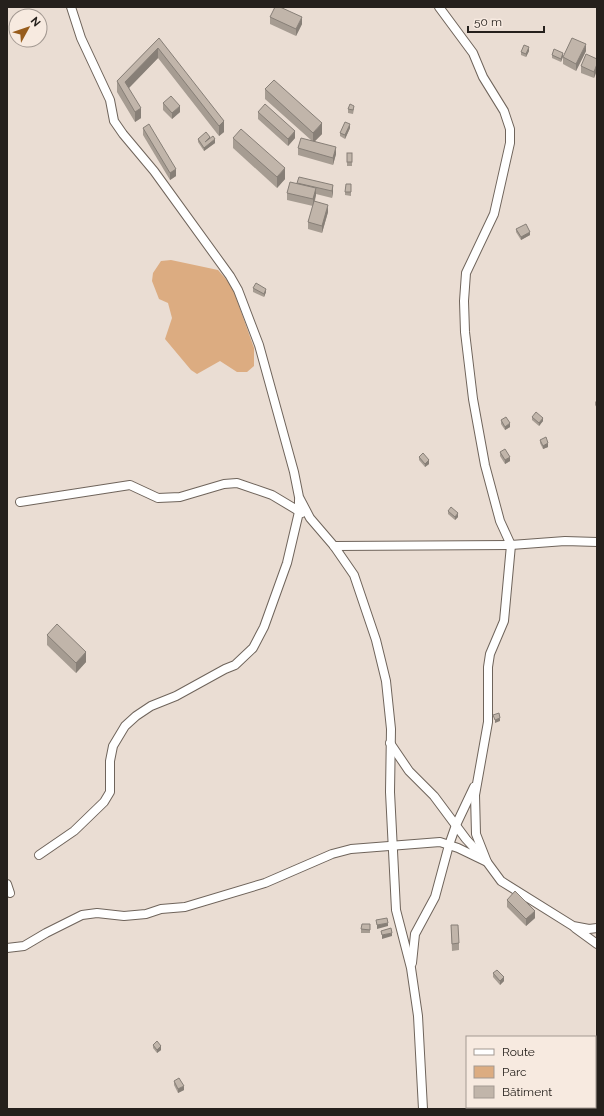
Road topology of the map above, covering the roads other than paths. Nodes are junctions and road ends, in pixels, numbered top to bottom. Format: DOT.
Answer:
graph roads {
  1 [pos="71,7"];
  2 [pos="439,7"];
  3 [pos="299,498"];
  4 [pos="20,502"];
  5 [pos="299,512"];
  6 [pos="310,518"];
  7 [pos="597,542"];
  8 [pos="511,545"];
  9 [pos="334,546"];
  10 [pos="390,743"];
  11 [pos="479,776"];
  12 [pos="456,825"];
  13 [pos="392,845"];
  14 [pos="449,845"];
  15 [pos="39,854"];
  16 [pos="487,862"];
  17 [pos="7,884"];
  18 [pos="10,893"];
  19 [pos="573,926"];
  20 [pos="597,928"];
  21 [pos="597,944"];
  22 [pos="7,948"];
  23 [pos="411,968"];
  24 [pos="422,1109"];
  1 -- 3 [label="street"];
  2 -- 8 [label="street"];
  3 -- 5 [label="street"];
  3 -- 6 [label="street"];
  4 -- 5 [label="street"];
  5 -- 6 [label="street"];
  5 -- 15 [label="street"];
  6 -- 9 [label="street"];
  7 -- 8 [label="street"];
  8 -- 9 [label="street"];
  8 -- 11 [label="street"];
  9 -- 10 [label="street"];
  10 -- 12 [label="street"];
  10 -- 13 [label="street"];
  11 -- 12 [label="street"];
  11 -- 16 [label="street"];
  12 -- 14 [label="street"];
  12 -- 16 [label="street"];
  13 -- 14 [label="street"];
  13 -- 22 [label="street"];
  13 -- 23 [label="street"];
  14 -- 16 [label="street"];
  14 -- 23 [label="street"];
  16 -- 19 [label="street"];
  17 -- 18 [label="street"];
  19 -- 20 [label="street"];
  19 -- 21 [label="street"];
  23 -- 24 [label="street"];
}
